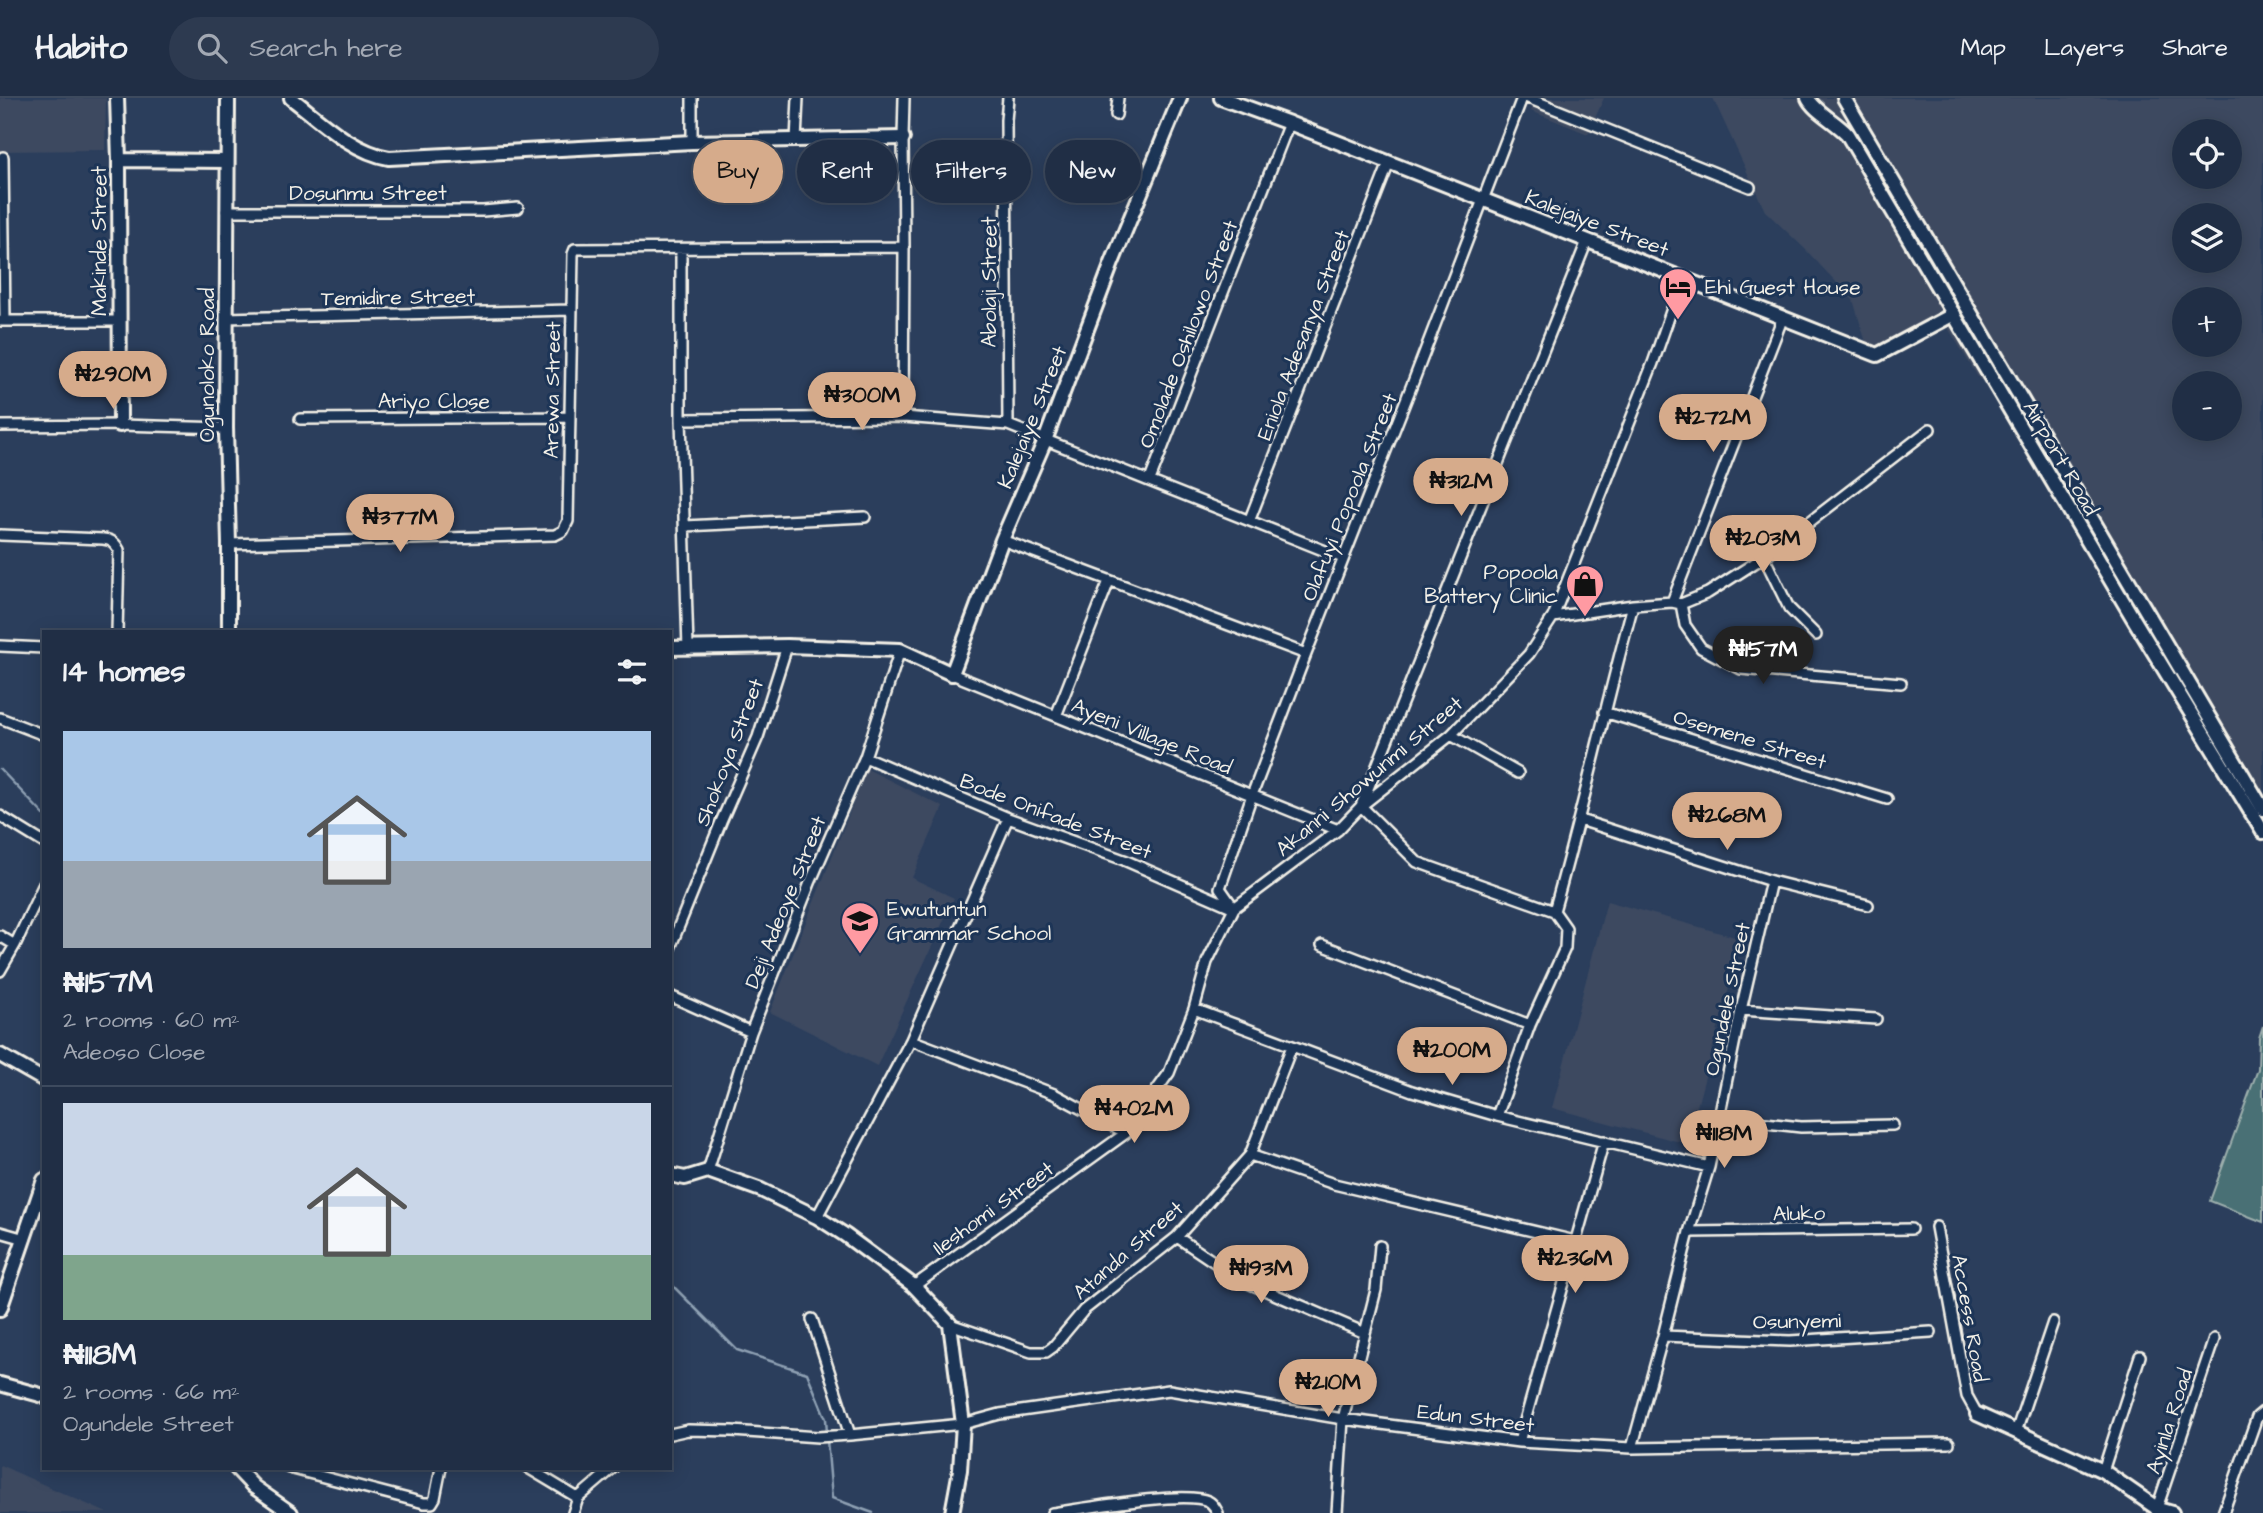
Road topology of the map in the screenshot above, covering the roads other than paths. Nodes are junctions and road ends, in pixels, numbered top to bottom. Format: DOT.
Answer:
graph roads {
  1 [pos="117,98"];
  2 [pos="228,98"];
  3 [pos="291,98"];
  4 [pos="692,98"];
  5 [pos="798,98"];
  6 [pos="904,98"];
  7 [pos="1008,98"];
  8 [pos="1118,98"];
  9 [pos="1180,98"];
  10 [pos="1221,98"];
  11 [pos="1522,98"];
  12 [pos="1528,98"];
  13 [pos="1808,98"];
  14 [pos="1843,98"];
  15 [pos="1820,111"];
  16 [pos="1116,116"];
  17 [pos="1289,123"];
  18 [pos="902,138"];
  19 [pos="796,141"];
  20 [pos="692,142"];
  21 [pos="3,158"];
  22 [pos="119,160"];
  23 [pos="226,161"];
  24 [pos="1389,163"];
  25 [pos="1750,187"];
  26 [pos="1483,200"];
  27 [pos="514,208"];
  28 [pos="226,211"];
  29 [pos="1587,241"];
  30 [pos="905,247"];
  31 [pos="681,249"];
  32 [pos="1683,277"];
  33 [pos="571,310"];
  34 [pos="1954,314"];
  35 [pos="1783,317"];
  36 [pos="226,318"];
  37 [pos="2,321"];
  38 [pos="118,321"];
  39 [pos="569,417"];
  40 [pos="903,417"];
  41 [pos="300,419"];
  42 [pos="681,419"];
  43 [pos="120,425"];
  44 [pos="1008,425"];
  45 [pos="0,426"];
  46 [pos="226,428"];
  47 [pos="1930,429"];
  48 [pos="1046,438"];
  49 [pos="1150,480"];
  50 [pos="865,517"];
  51 [pos="1250,520"];
  52 [pos="685,526"];
  53 [pos="0,535"];
  54 [pos="1002,540"];
  55 [pos="229,544"];
  56 [pos="1764,557"];
  57 [pos="1343,558"];
  58 [pos="1109,582"];
  59 [pos="1676,603"];
  60 [pos="1633,605"];
  61 [pos="1553,617"];
  62 [pos="117,630"];
  63 [pos="229,630"];
  64 [pos="1816,635"];
  65 [pos="0,646"];
  66 [pos="787,646"];
  67 [pos="42,648"];
  68 [pos="672,649"];
  69 [pos="688,649"];
  70 [pos="900,650"];
  71 [pos="1306,654"];
  72 [pos="952,674"];
  73 [pos="1901,683"];
  74 [pos="1604,712"];
  75 [pos="1056,716"];
  76 [pos="0,718"];
  77 [pos="42,734"];
  78 [pos="1451,735"];
  79 [pos="865,757"];
  80 [pos="1518,773"];
  81 [pos="1252,795"];
  82 [pos="1887,799"];
  83 [pos="1362,806"];
  84 [pos="2263,809"];
  85 [pos="0,816"];
  86 [pos="1007,818"];
  87 [pos="1580,820"];
  88 [pos="1338,830"];
  89 [pos="2263,832"];
  90 [pos="42,842"];
  91 [pos="1770,881"];
  92 [pos="42,888"];
  93 [pos="1868,905"];
  94 [pos="1234,908"];
  95 [pos="1554,911"];
  96 [pos="0,936"];
  97 [pos="672,943"];
  98 [pos="15,945"];
  99 [pos="1322,945"];
  100 [pos="0,971"];
  101 [pos="672,997"];
  102 [pos="1194,1009"];
  103 [pos="1741,1010"];
  104 [pos="1876,1019"];
  105 [pos="1530,1025"];
  106 [pos="751,1032"];
  107 [pos="911,1040"];
  108 [pos="1292,1046"];
  109 [pos="0,1055"];
  110 [pos="42,1079"];
  111 [pos="1497,1116"];
  112 [pos="1720,1118"];
  113 [pos="1893,1125"];
  114 [pos="1126,1133"];
  115 [pos="1604,1141"];
  116 [pos="1250,1155"];
  117 [pos="1709,1167"];
  118 [pos="708,1171"];
  119 [pos="672,1175"];
  120 [pos="42,1186"];
  121 [pos="817,1217"];
  122 [pos="1936,1227"];
  123 [pos="1911,1228"];
  124 [pos="0,1232"];
  125 [pos="1689,1232"];
  126 [pos="1177,1237"];
  127 [pos="25,1239"];
  128 [pos="1575,1241"];
  129 [pos="1380,1246"];
  130 [pos="914,1286"];
  131 [pos="0,1309"];
  132 [pos="812,1319"];
  133 [pos="2053,1322"];
  134 [pos="950,1324"];
  135 [pos="1931,1332"];
  136 [pos="1365,1333"];
  137 [pos="1663,1336"];
  138 [pos="2214,1339"];
  139 [pos="2140,1356"];
  140 [pos="0,1384"];
  141 [pos="42,1395"];
  142 [pos="2263,1412"];
  143 [pos="1977,1414"];
  144 [pos="1343,1419"];
  145 [pos="963,1424"];
  146 [pos="2016,1432"];
  147 [pos="672,1434"];
  148 [pos="850,1435"];
  149 [pos="1518,1442"];
  150 [pos="1949,1443"];
  151 [pos="1632,1448"];
  152 [pos="238,1470"];
  153 [pos="297,1470"];
  154 [pos="441,1470"];
  155 [pos="611,1470"];
  156 [pos="538,1471"];
  157 [pos="2103,1471"];
  158 [pos="578,1498"];
  159 [pos="2157,1511"];
  160 [pos="291,1513"];
  161 [pos="573,1513"];
  162 [pos="952,1513"];
  163 [pos="1052,1513"];
  164 [pos="1218,1513"];
  165 [pos="1337,1513"];
  166 [pos="2172,1513"];
  167 [pos="2223,1513"];
  1 -- 22 [label="street, Makinde Street"];
  2 -- 23 [label="street, Ogunoloko Road"];
  3 -- 20 [label="street"];
  4 -- 20 [label="street"];
  5 -- 19 [label="street"];
  6 -- 18 [label="street"];
  7 -- 44 [label="street, Abolaji Street"];
  8 -- 16 [label="street"];
  9 -- 48 [label="street, Kalejaiye Street"];
  10 -- 17 [label="street, Kalejaiye Street"];
  11 -- 26 [label="street, Olafuyi Popoola Street"];
  12 -- 25 [label="street"];
  13 -- 15 [label="street, Airport Road"];
  14 -- 15 [label="street"];
  14 -- 84 [label="street, Airport Road"];
  15 -- 34 [label="street, Airport Road"];
  17 -- 24 [label="street, Kalejaiye Street"];
  17 -- 49 [label="street, Omolade Oshilowo Street"];
  18 -- 19 [label="street"];
  18 -- 30 [label="street"];
  19 -- 20 [label="street"];
  21 -- 37 [label="street"];
  22 -- 23 [label="street"];
  22 -- 38 [label="street, Makinde Street"];
  23 -- 28 [label="street, Ogunoloko Road"];
  24 -- 26 [label="street, Kalejaiye Street"];
  24 -- 51 [label="street, Eniola Adesanya Street"];
  26 -- 29 [label="street, Kalejaiye Street"];
  26 -- 57 [label="street, Olafuyi Popoola Street"];
  27 -- 28 [label="street, Dosunmu Street"];
  28 -- 36 [label="street, Ogunoloko Road"];
  29 -- 32 [label="street, Kalejaiye Street"];
  29 -- 83 [label="street"];
  30 -- 31 [label="street"];
  30 -- 40 [label="street"];
  31 -- 33 [label="street, Arewa Street"];
  31 -- 42 [label="street"];
  32 -- 35 [label="street, Kalejaiye Street"];
  32 -- 61 [label="street, Akanni Showunmi Street"];
  33 -- 36 [label="street, Temidire Street"];
  33 -- 39 [label="street, Arewa Street"];
  34 -- 35 [label="street, Kalejaiye Street"];
  34 -- 89 [label="street, Airport Road"];
  35 -- 59 [label="street"];
  36 -- 46 [label="street, Ogunoloko Road"];
  37 -- 38 [label="street"];
  38 -- 43 [label="street, Makinde Street"];
  39 -- 41 [label="street, Ariyo Close"];
  39 -- 55 [label="street, Arewa Street"];
  40 -- 42 [label="street"];
  40 -- 44 [label="street"];
  42 -- 52 [label="street"];
  43 -- 45 [label="street"];
  43 -- 46 [label="street"];
  44 -- 48 [label="street"];
  46 -- 55 [label="street, Ogunoloko Road"];
  47 -- 56 [label="street"];
  48 -- 49 [label="street"];
  48 -- 54 [label="street, Kalejaiye Street"];
  49 -- 51 [label="street"];
  50 -- 52 [label="street"];
  51 -- 57 [label="street"];
  52 -- 69 [label="street"];
  53 -- 62 [label="street"];
  54 -- 58 [label="street"];
  54 -- 72 [label="street, Kalejaiye Street"];
  55 -- 63 [label="street, Ogunoloko Road"];
  56 -- 59 [label="street"];
  56 -- 64 [label="street"];
  57 -- 71 [label="street, Olafuyi Popoola Street"];
  58 -- 71 [label="street"];
  58 -- 75 [label="street"];
  59 -- 60 [label="street"];
  59 -- 73 [label="street"];
  60 -- 61 [label="street"];
  60 -- 74 [label="street"];
  61 -- 78 [label="street, Akanni Showunmi Street"];
  65 -- 67 [label="street"];
  66 -- 69 [label="street"];
  66 -- 70 [label="street"];
  66 -- 97 [label="street, Shokoya Street"];
  68 -- 69 [label="street"];
  70 -- 72 [label="street"];
  70 -- 79 [label="street, Deji Adeoye Street"];
  71 -- 81 [label="street, Olafuyi Popoola Street"];
  72 -- 75 [label="street, Ayeni Village Road"];
  74 -- 82 [label="street, Osemene Street"];
  74 -- 87 [label="street"];
  75 -- 81 [label="street, Ayeni Village Road"];
  76 -- 77 [label="street"];
  78 -- 80 [label="street"];
  78 -- 83 [label="street, Akanni Showunmi Street"];
  79 -- 86 [label="street, Bode Onifade Street"];
  79 -- 106 [label="street, Deji Adeoye Street"];
  81 -- 88 [label="street, Ayeni Village Road"];
  81 -- 94 [label="street, Olafuyi Popoola Street"];
  83 -- 88 [label="street, Akanni Showunmi Street"];
  83 -- 95 [label="street"];
  85 -- 90 [label="street"];
  86 -- 94 [label="street, Bode Onifade Street"];
  86 -- 107 [label="street"];
  87 -- 91 [label="street"];
  87 -- 95 [label="street"];
  88 -- 94 [label="street, Akanni Showunmi Street"];
  91 -- 93 [label="street"];
  91 -- 103 [label="street, Ogundele Street"];
  92 -- 98 [label="street"];
  94 -- 102 [label="street, Ileshomi Street"];
  95 -- 105 [label="street"];
  96 -- 98 [label="street"];
  98 -- 100 [label="street"];
  99 -- 105 [label="street"];
  101 -- 106 [label="street"];
  102 -- 108 [label="street"];
  102 -- 114 [label="street, Ileshomi Street"];
  103 -- 104 [label="street"];
  103 -- 112 [label="street, Ogundele Street"];
  105 -- 111 [label="street"];
  106 -- 118 [label="street, Deji Adeoye Street"];
  107 -- 114 [label="street"];
  107 -- 121 [label="street"];
  108 -- 111 [label="street"];
  108 -- 116 [label="street, Atanda Street"];
  109 -- 110 [label="street"];
  111 -- 115 [label="street"];
  112 -- 113 [label="street"];
  112 -- 117 [label="street, Ogundele Street"];
  114 -- 130 [label="street, Ileshomi Street"];
  115 -- 117 [label="street"];
  115 -- 128 [label="street"];
  116 -- 126 [label="street, Atanda Street"];
  116 -- 128 [label="street"];
  117 -- 125 [label="street, Ogundele Street"];
  118 -- 119 [label="street"];
  118 -- 121 [label="street"];
  120 -- 127 [label="street"];
  121 -- 130 [label="street"];
  122 -- 143 [label="street, Access Road"];
  123 -- 125 [label="street, Aluko"];
  124 -- 127 [label="street"];
  125 -- 137 [label="street, Ogundele Street"];
  126 -- 134 [label="street, Atanda Street"];
  126 -- 136 [label="street"];
  127 -- 131 [label="street"];
  128 -- 149 [label="street"];
  129 -- 136 [label="street"];
  130 -- 134 [label="street"];
  132 -- 148 [label="street"];
  133 -- 146 [label="street"];
  134 -- 145 [label="street"];
  135 -- 137 [label="street, Osunyemi"];
  136 -- 144 [label="street"];
  137 -- 151 [label="street, Ogundele Street"];
  138 -- 159 [label="street, Ayinla Road"];
  139 -- 157 [label="street"];
  140 -- 141 [label="street"];
  142 -- 167 [label="street"];
  143 -- 146 [label="street"];
  144 -- 145 [label="street, Edun Street"];
  144 -- 149 [label="street, Edun Street"];
  144 -- 165 [label="street"];
  145 -- 148 [label="street, Edun Street"];
  145 -- 162 [label="street"];
  146 -- 157 [label="street"];
  147 -- 148 [label="street, Edun Street"];
  149 -- 151 [label="street, Edun Street"];
  150 -- 151 [label="street, Edun Street"];
  152 -- 160 [label="street"];
  153 -- 154 [label="street"];
  155 -- 158 [label="street"];
  156 -- 158 [label="street"];
  157 -- 159 [label="street"];
  158 -- 161 [label="street"];
  159 -- 166 [label="street"];
  163 -- 164 [label="street"];
}
